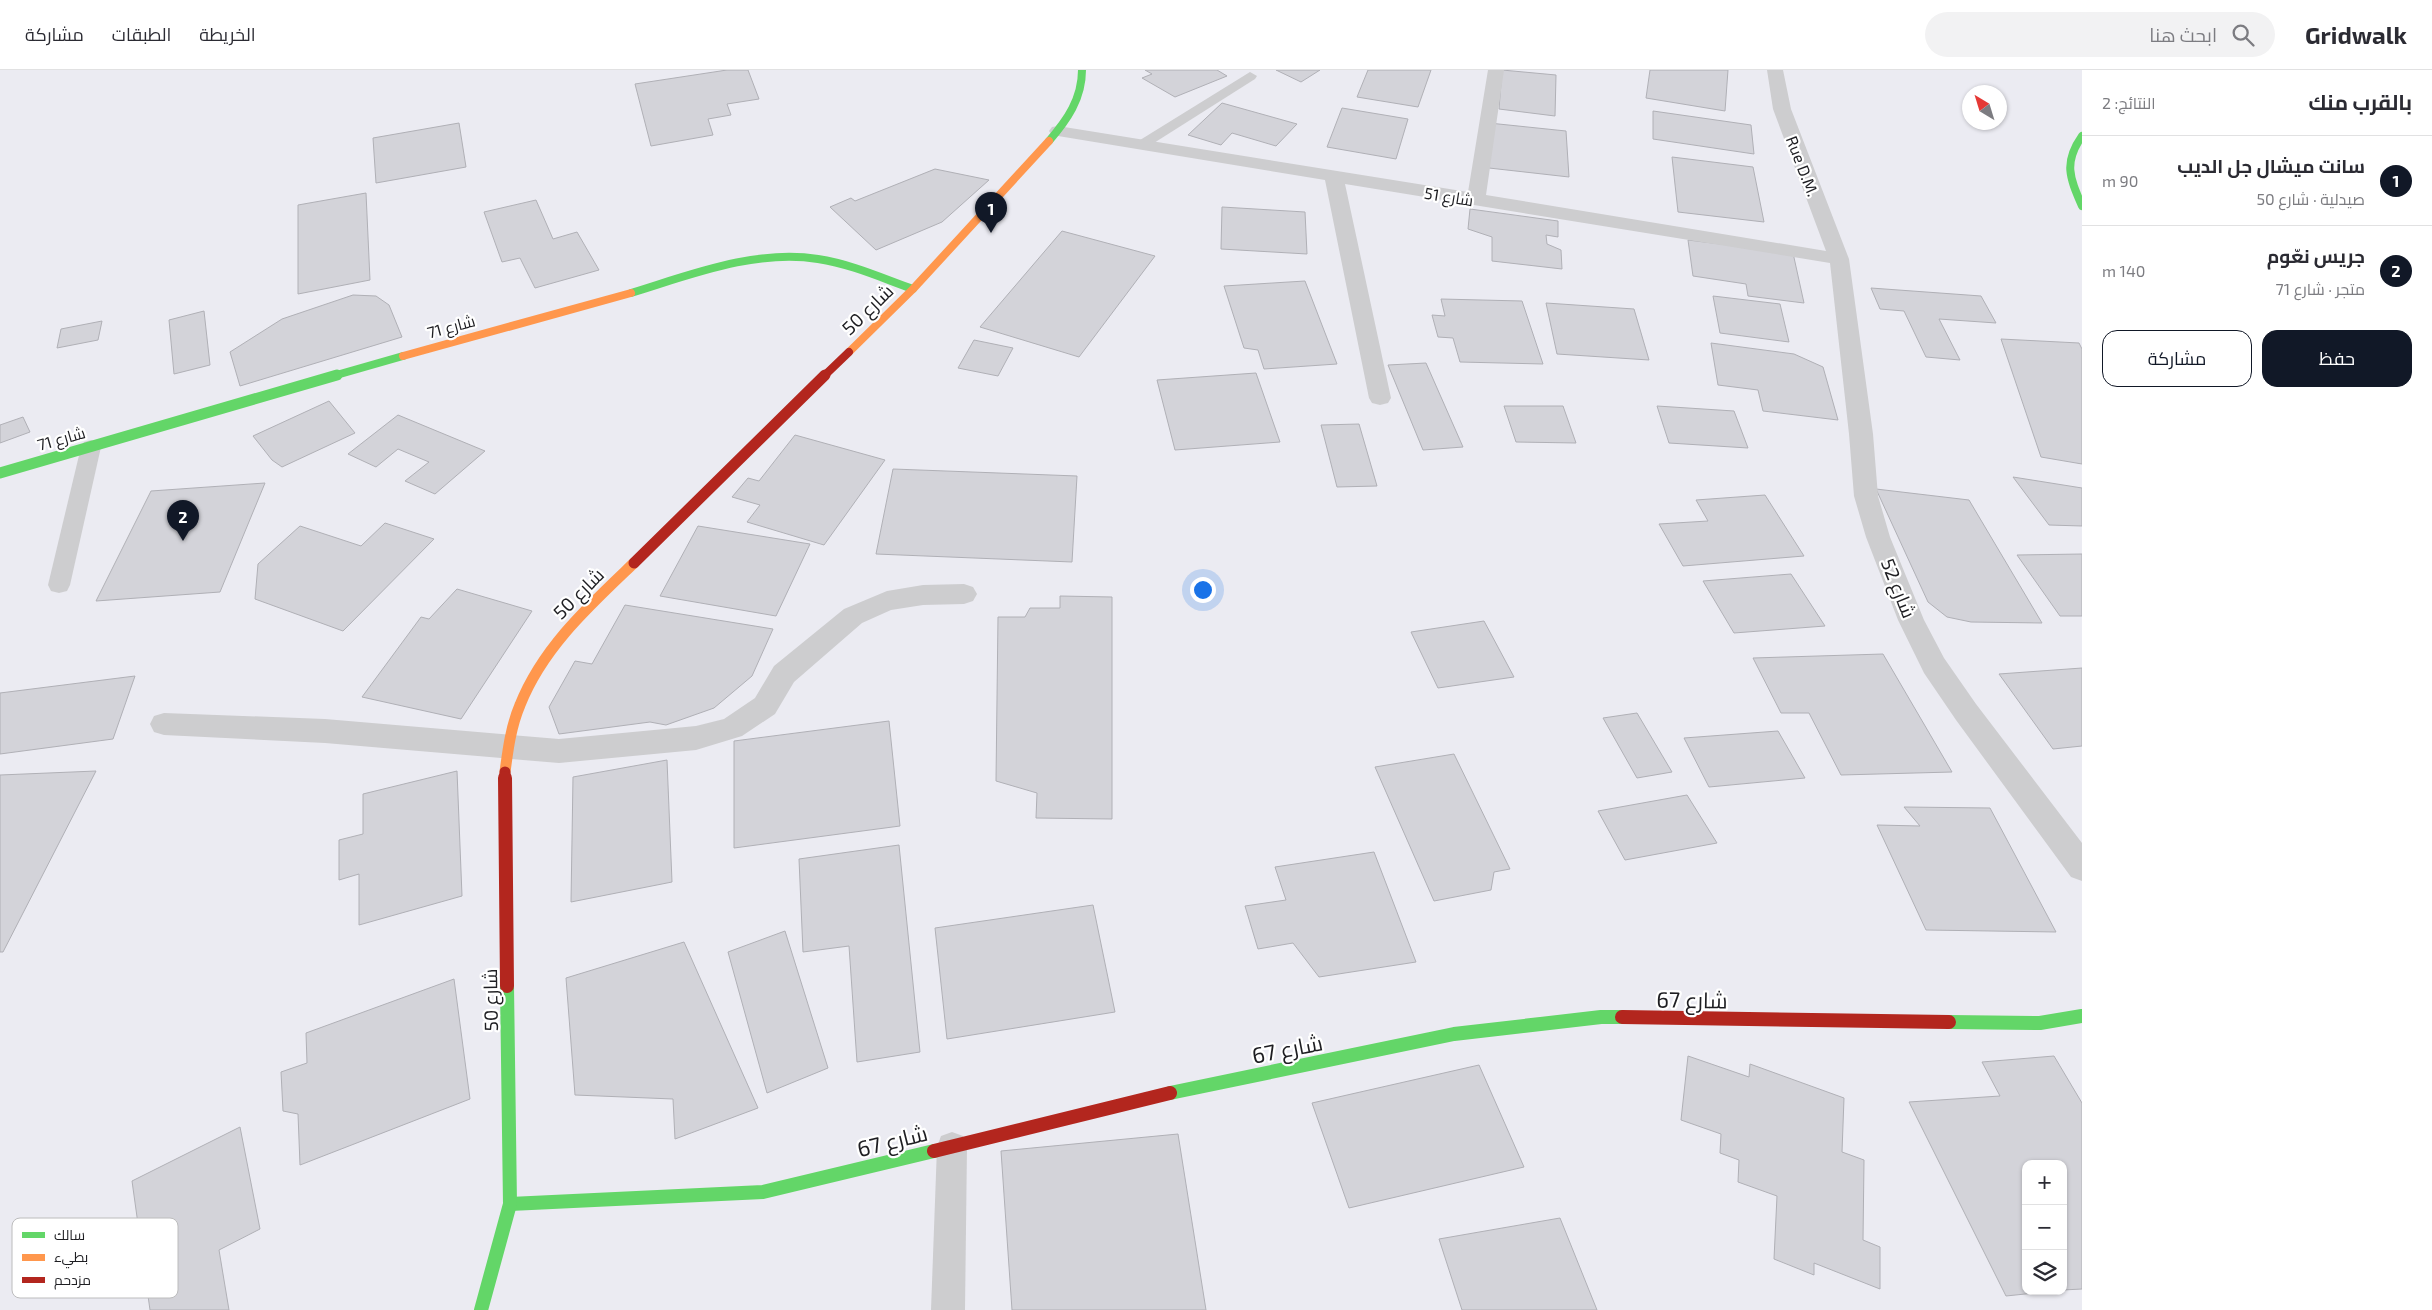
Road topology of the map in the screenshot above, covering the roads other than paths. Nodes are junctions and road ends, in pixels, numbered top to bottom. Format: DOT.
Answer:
graph roads {
  1 [pos="1082,70"];
  2 [pos="1496,70"];
  3 [pos="1775,70"];
  4 [pos="1250,76"];
  5 [pos="1058,131"];
  6 [pos="2082,136"];
  7 [pos="1140,145"];
  8 [pos="1334,177"];
  9 [pos="1476,200"];
  10 [pos="2082,206"];
  11 [pos="1839,259"];
  12 [pos="913,289"];
  13 [pos="1380,398"];
  14 [pos="91,447"];
  15 [pos="0,474"];
  16 [pos="59,586"];
  17 [pos="964,594"];
  18 [pos="164,724"];
  19 [pos="508,748"];
  20 [pos="2082,867"];
  21 [pos="2082,1016"];
  22 [pos="952,1147"];
  23 [pos="510,1204"];
  24 [pos="481,1310"];
  25 [pos="948,1310"];
  1 -- 5 [label="street, شارع 50"];
  2 -- 9 [label="street"];
  3 -- 11 [label="street, Rue D.M."];
  4 -- 7 [label="lane"];
  5 -- 7 [label="street, شارع 51"];
  5 -- 12 [label="street, شارع 50"];
  6 -- 10 [label="street"];
  7 -- 8 [label="street, شارع 51"];
  8 -- 9 [label="street, شارع 51"];
  8 -- 13 [label="street"];
  9 -- 11 [label="street, شارع 51"];
  11 -- 20 [label="street, شارع 52"];
  12 -- 14 [label="street, شارع 71"];
  12 -- 19 [label="street, شارع 50"];
  14 -- 15 [label="street, شارع 71"];
  14 -- 16 [label="lane"];
  17 -- 19 [label="street"];
  18 -- 19 [label="street"];
  19 -- 23 [label="street, شارع 50"];
  21 -- 22 [label="street, شارع 67"];
  22 -- 23 [label="street, شارع 67"];
  22 -- 25 [label="lane"];
  23 -- 24 [label="street, شارع 50"];
}
